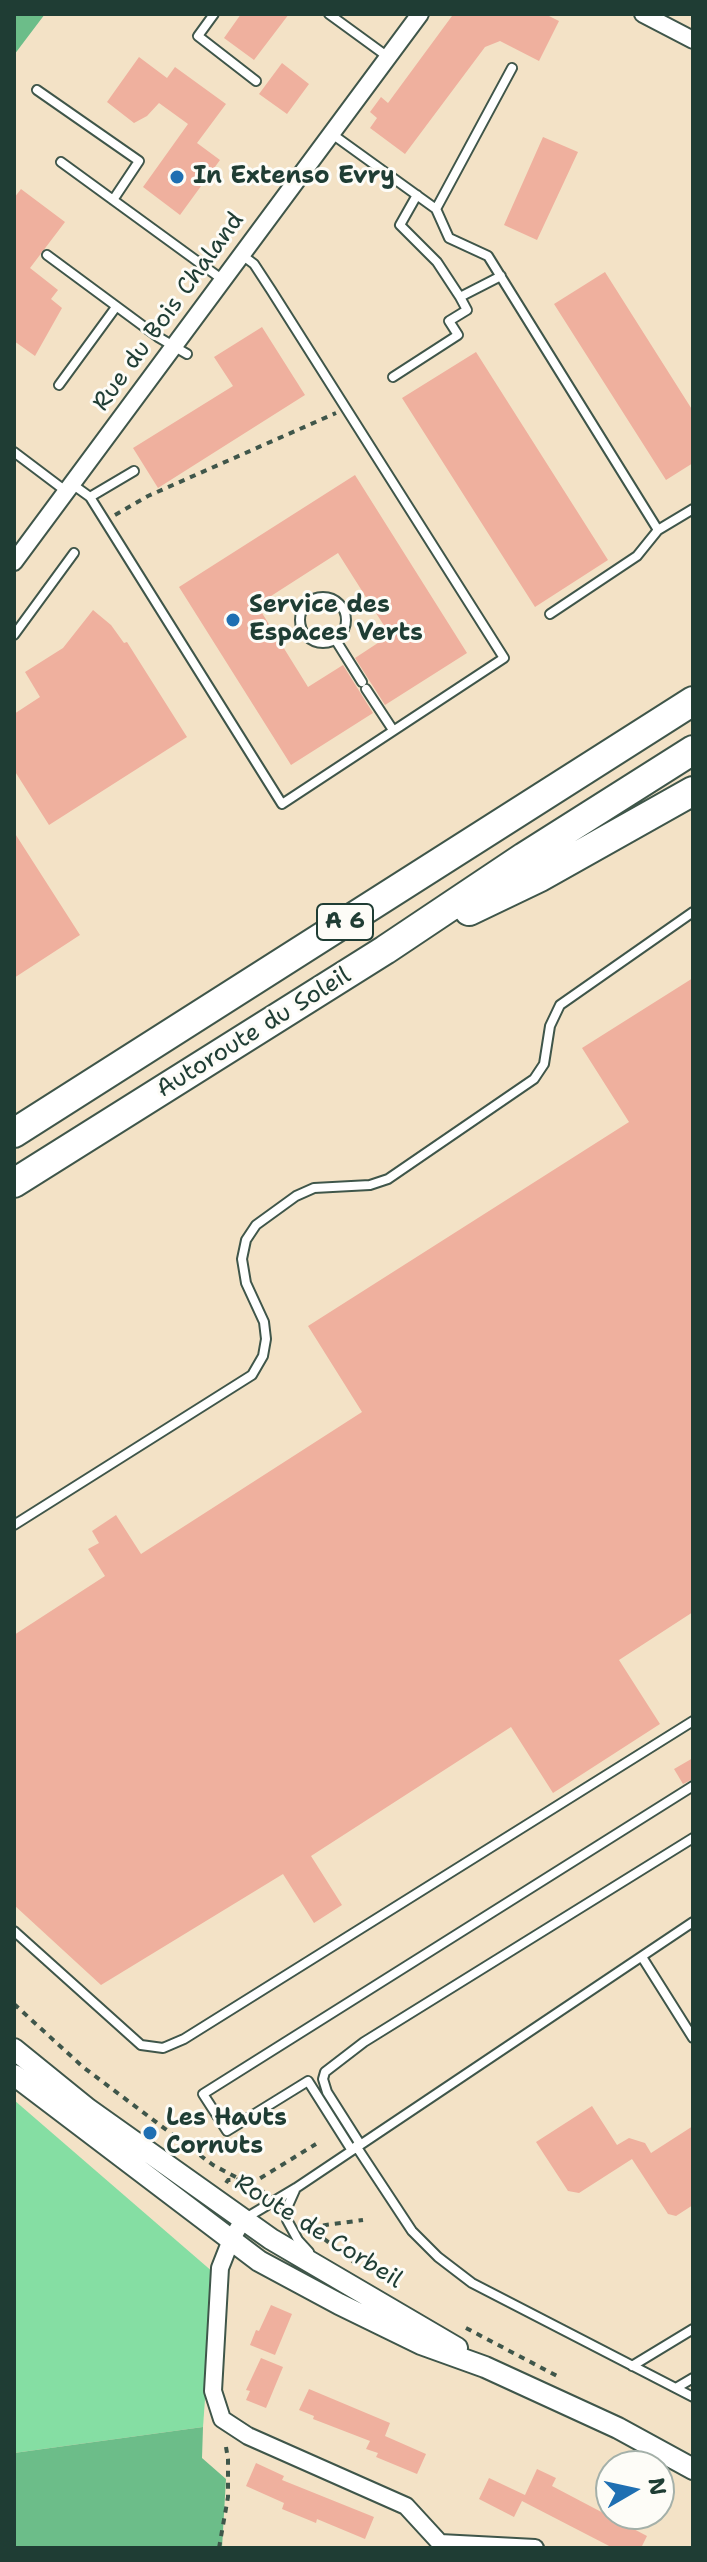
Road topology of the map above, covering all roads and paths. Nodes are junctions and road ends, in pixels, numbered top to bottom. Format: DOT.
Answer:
graph roads {
  1 [pos="214,14"];
  2 [pos="329,14"];
  3 [pos="420,14"];
  4 [pos="643,14"];
  5 [pos="693,40"];
  6 [pos="388,57"];
  7 [pos="512,68"];
  8 [pos="256,81"];
  9 [pos="37,90"];
  10 [pos="332,134"];
  11 [pos="61,162"];
  12 [pos="417,195"];
  13 [pos="113,200"];
  14 [pos="436,209"];
  15 [pos="47,255"];
  16 [pos="242,255"];
  17 [pos="501,276"];
  18 [pos="223,280"];
  19 [pos="460,297"];
  20 [pos="116,307"];
  21 [pos="181,350"];
  22 [pos="393,377"];
  23 [pos="59,385"];
  24 [pos="345,408"];
  25 [pos="14,452"];
  26 [pos="134,471"];
  27 [pos="70,488"];
  28 [pos="90,497"];
  29 [pos="693,509"];
  30 [pos="105,521"];
  31 [pos="658,530"];
  32 [pos="74,553"];
  33 [pos="14,562"];
  34 [pos="550,614"];
  35 [pos="14,635"];
  36 [pos="335,639"];
  37 [pos="693,701"];
  38 [pos="393,730"];
  39 [pos="693,750"];
  40 [pos="693,791"];
  41 [pos="693,912"];
  42 [pos="385,950"];
  43 [pos="14,1133"];
  44 [pos="14,1183"];
  45 [pos="14,1525"];
  46 [pos="693,1721"];
  47 [pos="693,1786"];
  48 [pos="693,1838"];
  49 [pos="693,1922"];
  50 [pos="14,1931"];
  51 [pos="642,1957"];
  52 [pos="14,2004"];
  53 [pos="693,2038"];
  54 [pos="14,2049"];
  55 [pos="14,2075"];
  56 [pos="316,2144"];
  57 [pos="356,2147"];
  58 [pos="243,2179"];
  59 [pos="222,2187"];
  60 [pos="258,2187"];
  61 [pos="296,2188"];
  62 [pos="250,2191"];
  63 [pos="243,2220"];
  64 [pos="298,2220"];
  65 [pos="363,2220"];
  66 [pos="301,2227"];
  67 [pos="310,2227"];
  68 [pos="231,2240"];
  69 [pos="365,2272"];
  70 [pos="343,2280"];
  71 [pos="459,2325"];
  72 [pos="693,2329"];
  73 [pos="632,2366"];
  74 [pos="485,2367"];
  75 [pos="693,2378"];
  76 [pos="570,2383"];
  77 [pos="676,2388"];
  78 [pos="693,2397"];
  79 [pos="222,2419"];
  80 [pos="693,2469"];
  81 [pos="219,2548"];
  82 [pos="535,2548"];
  1 -- 8 [label="lane"];
  2 -- 6 [label="lane"];
  3 -- 6 [label="street, Rue du Bois Chaland"];
  4 -- 5 [label="street"];
  6 -- 10 [label="street, Rue du Bois Chaland"];
  7 -- 14 [label="lane"];
  9 -- 13 [label="lane"];
  10 -- 12 [label="lane"];
  10 -- 16 [label="street, Rue du Bois Chaland"];
  11 -- 13 [label="lane"];
  12 -- 14 [label="lane"];
  12 -- 19 [label="lane"];
  13 -- 18 [label="lane"];
  14 -- 17 [label="lane"];
  15 -- 20 [label="lane"];
  16 -- 18 [label="street, Rue du Bois Chaland"];
  16 -- 24 [label="lane"];
  17 -- 19 [label="lane"];
  17 -- 31 [label="lane"];
  18 -- 21 [label="street, Rue du Bois Chaland"];
  19 -- 22 [label="lane"];
  20 -- 21 [label="lane"];
  20 -- 23 [label="lane"];
  21 -- 27 [label="street, Rue du Bois Chaland"];
  24 -- 30 [label="path"];
  24 -- 38 [label="lane"];
  25 -- 27 [label="lane"];
  26 -- 28 [label="lane"];
  27 -- 28 [label="lane"];
  27 -- 33 [label="street, Rue du Bois Chaland"];
  28 -- 30 [label="lane"];
  29 -- 31 [label="lane"];
  30 -- 38 [label="lane"];
  31 -- 34 [label="lane"];
  32 -- 35 [label="lane"];
  36 -- 36 [label="lane"];
  36 -- 38 [label="lane"];
  37 -- 43 [label="highway, Autoroute du Soleil / A 6"];
  39 -- 42 [label="highway, Autoroute du Soleil / A 6"];
  40 -- 42 [label="highway"];
  41 -- 45 [label="lane"];
  42 -- 44 [label="highway, Autoroute du Soleil / A 6"];
  46 -- 50 [label="lane"];
  47 -- 57 [label="lane"];
  48 -- 57 [label="lane"];
  49 -- 51 [label="lane"];
  51 -- 53 [label="lane"];
  51 -- 57 [label="lane"];
  52 -- 58 [label="path"];
  54 -- 63 [label="street, Route de Corbeil"];
  55 -- 68 [label="street, Route de Corbeil"];
  56 -- 58 [label="path"];
  57 -- 61 [label="lane"];
  57 -- 73 [label="lane"];
  58 -- 59 [label="path"];
  58 -- 60 [label="path"];
  58 -- 62 [label="path"];
  61 -- 63 [label="lane"];
  61 -- 70 [label="lane"];
  63 -- 68 [label="street"];
  63 -- 70 [label="street, Route de Corbeil"];
  64 -- 67 [label="path"];
  65 -- 67 [label="path"];
  66 -- 67 [label="path"];
  67 -- 69 [label="path"];
  68 -- 74 [label="street, Route de Corbeil"];
  68 -- 79 [label="street"];
  70 -- 74 [label="street, Route de Corbeil"];
  71 -- 76 [label="path"];
  72 -- 73 [label="lane"];
  73 -- 77 [label="lane"];
  74 -- 80 [label="street, Route de Corbeil"];
  75 -- 77 [label="lane"];
  77 -- 78 [label="lane"];
  79 -- 81 [label="path"];
  79 -- 82 [label="street"];
}
